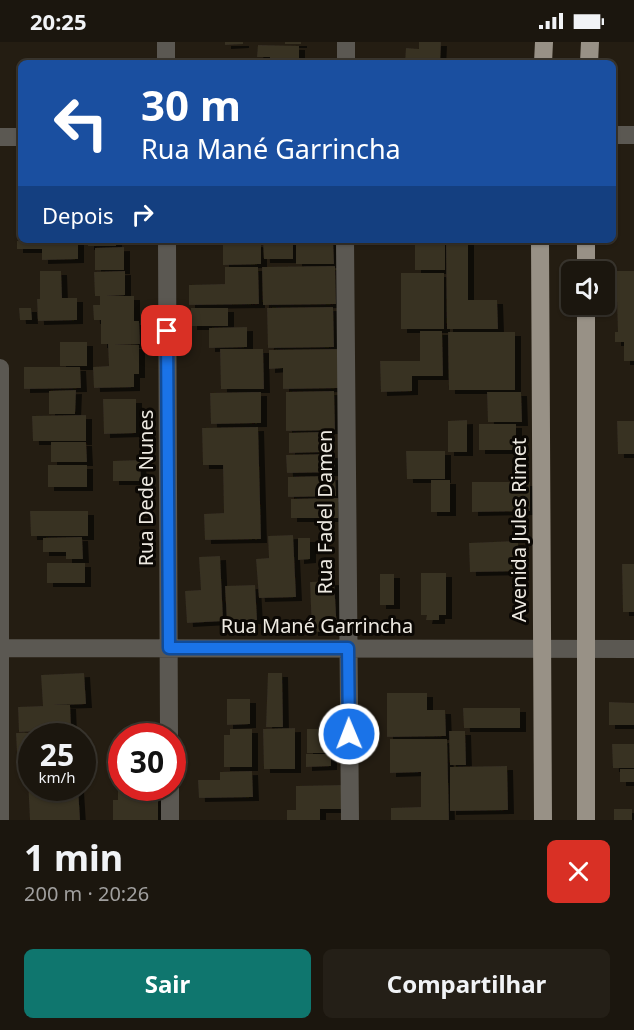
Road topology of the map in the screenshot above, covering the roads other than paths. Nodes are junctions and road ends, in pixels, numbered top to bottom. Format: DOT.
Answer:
graph roads {
  1 [pos="166,42"];
  2 [pos="346,42"];
  3 [pos="544,42"];
  4 [pos="590,42"];
  5 [pos="166,60"];
  6 [pos="346,60"];
  7 [pos="543,60"];
  8 [pos="589,60"];
  9 [pos="616,135"];
  10 [pos="634,135"];
  11 [pos="18,136"];
  12 [pos="0,137"];
  13 [pos="167,243"];
  14 [pos="345,243"];
  15 [pos="540,243"];
  16 [pos="586,243"];
  17 [pos="586,261"];
  18 [pos="586,315"];
  19 [pos="0,368"];
  20 [pos="0,648"];
  21 [pos="169,648"];
  22 [pos="348,648"];
  23 [pos="542,648"];
  24 [pos="634,648"];
  25 [pos="586,649"];
  26 [pos="170,723"];
  27 [pos="170,801"];
  28 [pos="0,820"];
  29 [pos="170,820"];
  30 [pos="350,820"];
  31 [pos="543,820"];
  32 [pos="586,820"];
  1 -- 5 [label="street"];
  2 -- 6 [label="street"];
  3 -- 7 [label="main road"];
  4 -- 8 [label="main road"];
  9 -- 10 [label="street"];
  11 -- 12 [label="street"];
  13 -- 21 [label="street, Rua Dede Nunes"];
  14 -- 22 [label="street, Rua Fadel Damen"];
  15 -- 23 [label="main road, Avenida Jules Rimet"];
  16 -- 17 [label="main road"];
  18 -- 25 [label="main road"];
  19 -- 20 [label="street"];
  20 -- 21 [label="street, Rua Mané Garrincha"];
  20 -- 28 [label="street"];
  21 -- 22 [label="street, Rua Mané Garrincha"];
  21 -- 26 [label="street, Rua Dede Nunes"];
  22 -- 23 [label="street, Rua Mané Garrincha"];
  22 -- 30 [label="street, Rua Fadel Damen"];
  23 -- 25 [label="street, Rua Mané Garrincha"];
  23 -- 31 [label="main road, Avenida Jules Rimet"];
  24 -- 25 [label="street, Rua Mané Garrincha"];
  25 -- 32 [label="main road"];
  27 -- 29 [label="street"];
}
